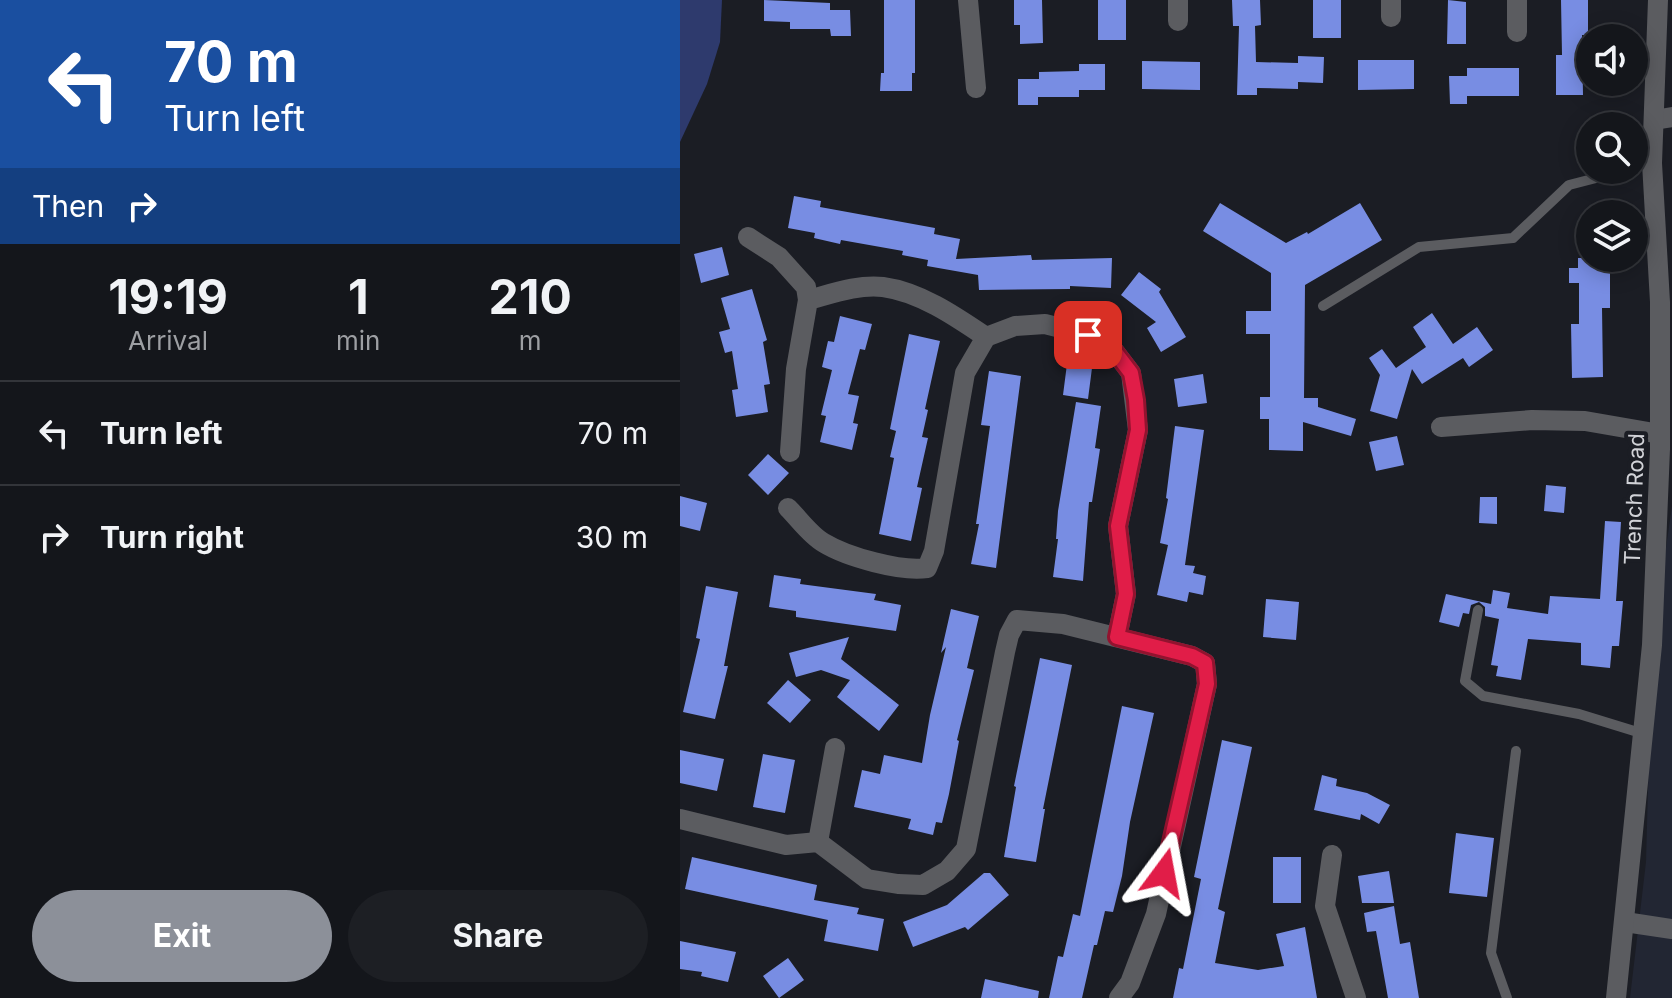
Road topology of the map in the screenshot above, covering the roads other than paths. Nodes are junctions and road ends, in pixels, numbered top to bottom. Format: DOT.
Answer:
graph roads {
  1 [pos="968,0"];
  2 [pos="1178,0"];
  3 [pos="1517,0"];
  4 [pos="1658,0"];
  5 [pos="1178,21"];
  6 [pos="1517,32"];
  7 [pos="976,88"];
  8 [pos="1663,118"];
  9 [pos="1648,154"];
  10 [pos="1576,183"];
  11 [pos="1645,184"];
  12 [pos="748,237"];
  13 [pos="808,300"];
  14 [pos="1323,306"];
  15 [pos="986,337"];
  16 [pos="1441,427"];
  17 [pos="1664,444"];
  18 [pos="790,452"];
  19 [pos="788,508"];
  20 [pos="1478,610"];
  21 [pos="1117,637"];
  22 [pos="1644,734"];
  23 [pos="835,748"];
  24 [pos="1516,751"];
  25 [pos="680,819"];
  26 [pos="818,842"];
  27 [pos="1332,855"];
  28 [pos="1625,922"];
  29 [pos="1672,929"];
  30 [pos="1119,998"];
  31 [pos="1356,998"];
  32 [pos="1507,998"];
  33 [pos="1616,998"];
  1 -- 7 [label="street"];
  2 -- 5 [label="street"];
  3 -- 6 [label="street"];
  4 -- 8 [label="street, Trench Road"];
  8 -- 9 [label="street, Trench Road"];
  10 -- 14 [label="lane"];
  11 -- 17 [label="street, Trench Road"];
  12 -- 13 [label="street"];
  13 -- 15 [label="street"];
  13 -- 18 [label="street"];
  15 -- 19 [label="street"];
  15 -- 21 [label="street"];
  16 -- 17 [label="street"];
  17 -- 22 [label="street, Trench Road"];
  20 -- 22 [label="lane"];
  21 -- 26 [label="street"];
  21 -- 30 [label="street"];
  22 -- 28 [label="street, Trench Road"];
  23 -- 26 [label="street"];
  24 -- 32 [label="lane"];
  25 -- 26 [label="street"];
  27 -- 31 [label="street"];
  28 -- 29 [label="street"];
  28 -- 33 [label="street, Trench Road"];
}
